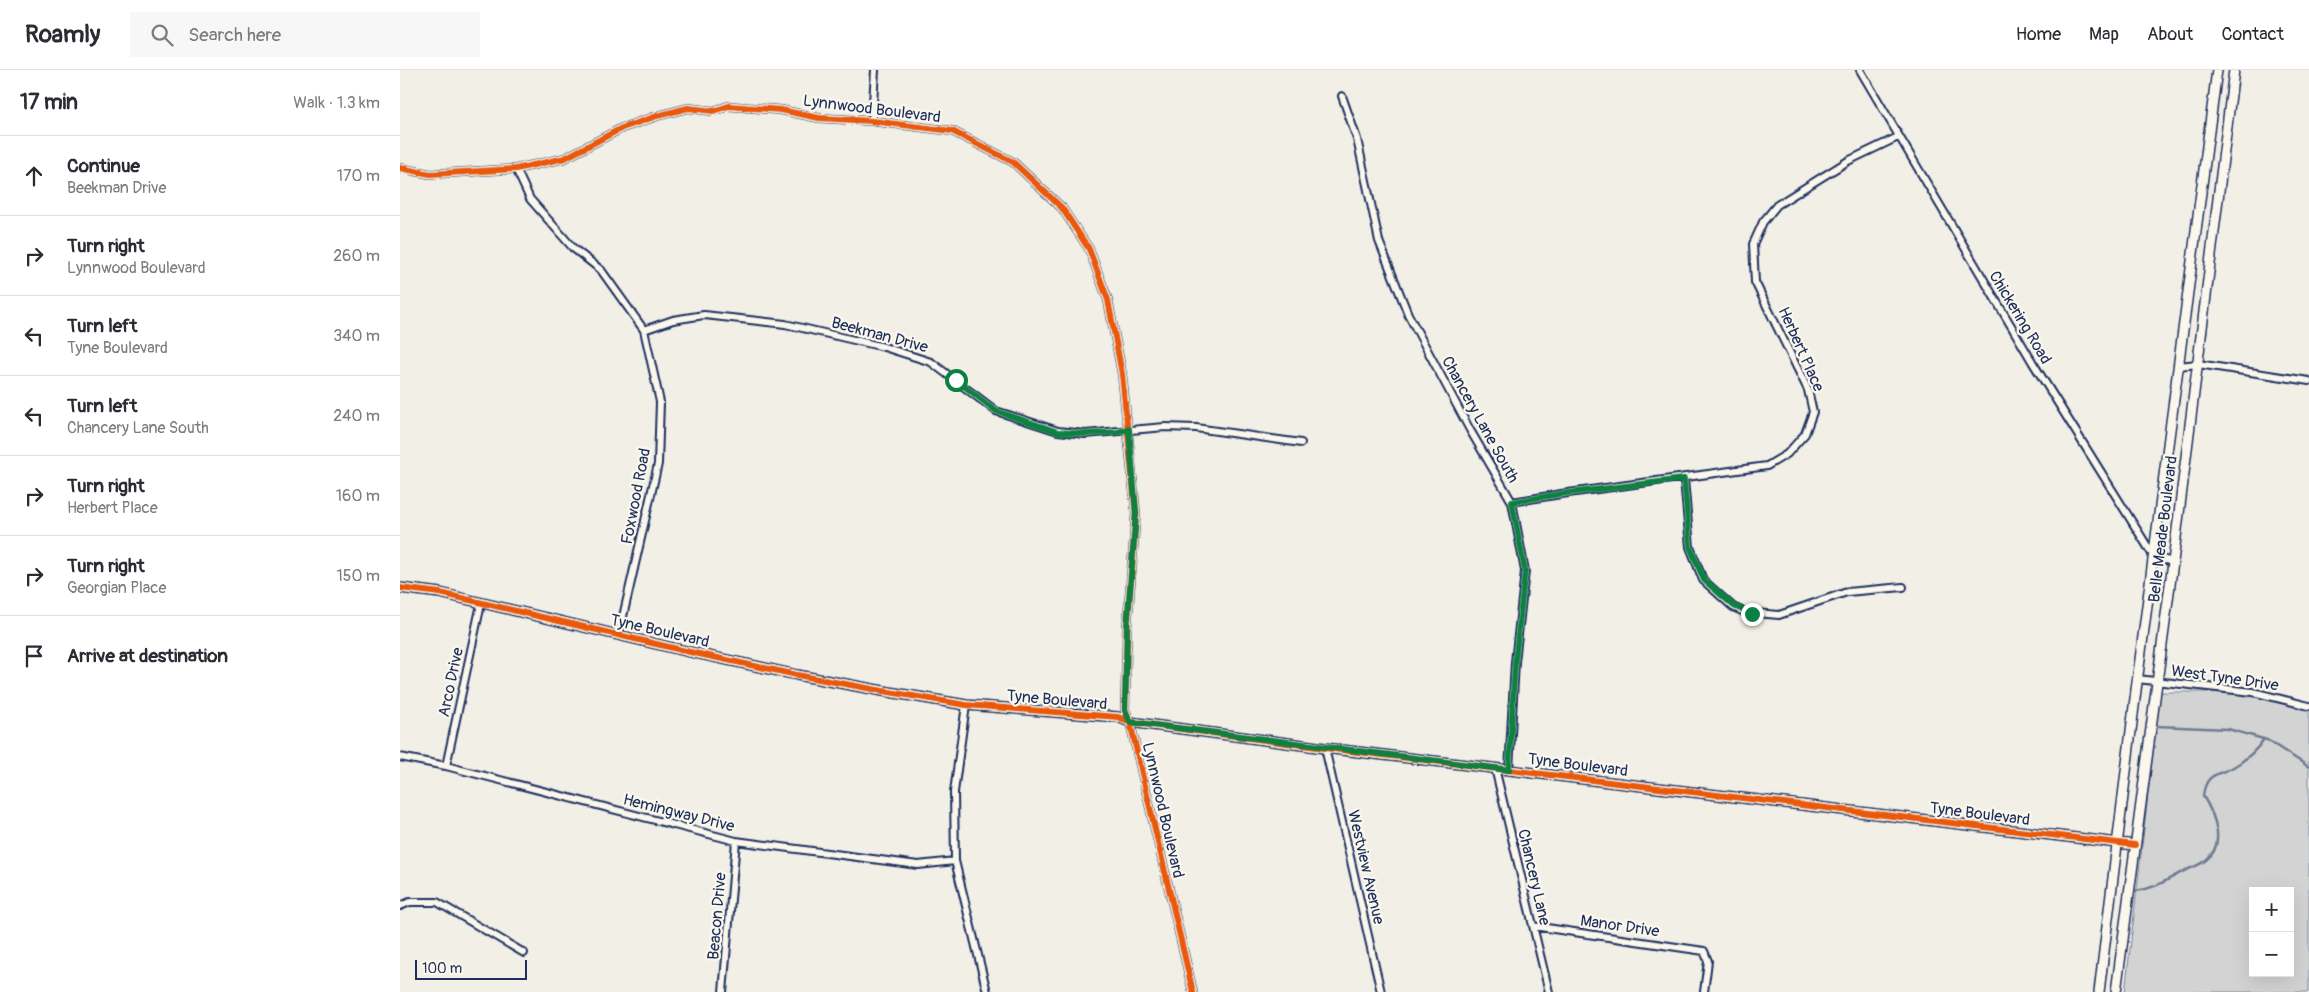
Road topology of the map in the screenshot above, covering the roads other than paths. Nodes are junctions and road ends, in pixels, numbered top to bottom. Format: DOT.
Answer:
graph roads {
  1 [pos="875,70"];
  2 [pos="1860,70"];
  3 [pos="2217,70"];
  4 [pos="2234,70"];
  5 [pos="1342,96"];
  6 [pos="872,121"];
  7 [pos="1898,137"];
  8 [pos="400,168"];
  9 [pos="516,169"];
  10 [pos="644,330"];
  11 [pos="2198,364"];
  12 [pos="2178,366"];
  13 [pos="2309,381"];
  14 [pos="1129,429"];
  15 [pos="1301,443"];
  16 [pos="1684,479"];
  17 [pos="1512,502"];
  18 [pos="2154,557"];
  19 [pos="2173,562"];
  20 [pos="1903,587"];
  21 [pos="400,588"];
  22 [pos="481,604"];
  23 [pos="619,634"];
  24 [pos="2137,679"];
  25 [pos="2157,682"];
  26 [pos="966,705"];
  27 [pos="2309,706"];
  28 [pos="1130,722"];
  29 [pos="1325,748"];
  30 [pos="400,757"];
  31 [pos="446,766"];
  32 [pos="1495,768"];
  33 [pos="1509,770"];
  34 [pos="736,841"];
  35 [pos="2117,844"];
  36 [pos="2135,845"];
  37 [pos="955,861"];
  38 [pos="400,906"];
  39 [pos="1533,926"];
  40 [pos="524,953"];
  41 [pos="723,992"];
  42 [pos="987,992"];
  43 [pos="1193,992"];
  44 [pos="1381,992"];
  45 [pos="1549,992"];
  46 [pos="1704,992"];
  47 [pos="2099,992"];
  48 [pos="2116,992"];
  1 -- 6 [label="street"];
  2 -- 7 [label="street, Chickering Road"];
  3 -- 12 [label="street, Belle Meade Boulevard"];
  4 -- 11 [label="street, Belle Meade Boulevard"];
  5 -- 17 [label="street, Chancery Lane South"];
  6 -- 9 [label="street, Lynnwood Boulevard"];
  6 -- 14 [label="street, Lynnwood Boulevard"];
  7 -- 16 [label="street, Herbert Place"];
  7 -- 18 [label="street, Chickering Road"];
  8 -- 9 [label="street, Lynnwood Boulevard"];
  9 -- 10 [label="street, Foxwood Road"];
  10 -- 14 [label="street, Beekman Drive"];
  10 -- 23 [label="street, Foxwood Road"];
  11 -- 12 [label="street"];
  11 -- 13 [label="street"];
  11 -- 19 [label="street, Belle Meade Boulevard"];
  12 -- 18 [label="street, Belle Meade Boulevard"];
  14 -- 15 [label="street, Beekman Drive"];
  14 -- 28 [label="street, Lynnwood Boulevard"];
  16 -- 17 [label="street, Herbert Place"];
  16 -- 20 [label="street"];
  17 -- 33 [label="street, Chancery Lane South"];
  18 -- 19 [label="street"];
  18 -- 24 [label="street, Belle Meade Boulevard"];
  19 -- 25 [label="street, Belle Meade Boulevard"];
  21 -- 22 [label="street, Tyne Boulevard"];
  22 -- 23 [label="street, Tyne Boulevard"];
  22 -- 31 [label="street, Arco Drive"];
  23 -- 26 [label="street, Tyne Boulevard"];
  24 -- 25 [label="street, West Tyne Drive"];
  24 -- 35 [label="street, Belle Meade Boulevard"];
  25 -- 27 [label="street, West Tyne Drive"];
  25 -- 36 [label="street, Belle Meade Boulevard"];
  26 -- 28 [label="street, Tyne Boulevard"];
  26 -- 37 [label="street"];
  28 -- 29 [label="street, Tyne Boulevard"];
  28 -- 43 [label="street, Lynnwood Boulevard"];
  29 -- 32 [label="street, Tyne Boulevard"];
  29 -- 44 [label="street, Westview Avenue"];
  30 -- 31 [label="street, Hemingway Drive"];
  31 -- 34 [label="street, Hemingway Drive"];
  32 -- 33 [label="street, Tyne Boulevard"];
  32 -- 39 [label="street, Chancery Lane"];
  33 -- 35 [label="street, Tyne Boulevard"];
  34 -- 37 [label="street, Hemingway Drive"];
  34 -- 41 [label="street, Beacon Drive"];
  35 -- 36 [label="street, Tyne Boulevard"];
  35 -- 47 [label="street, Belle Meade Boulevard"];
  36 -- 48 [label="street, Belle Meade Boulevard"];
  37 -- 42 [label="street"];
  38 -- 40 [label="street"];
  39 -- 45 [label="street, Chancery Lane"];
  39 -- 46 [label="street, Manor Drive"];
}
